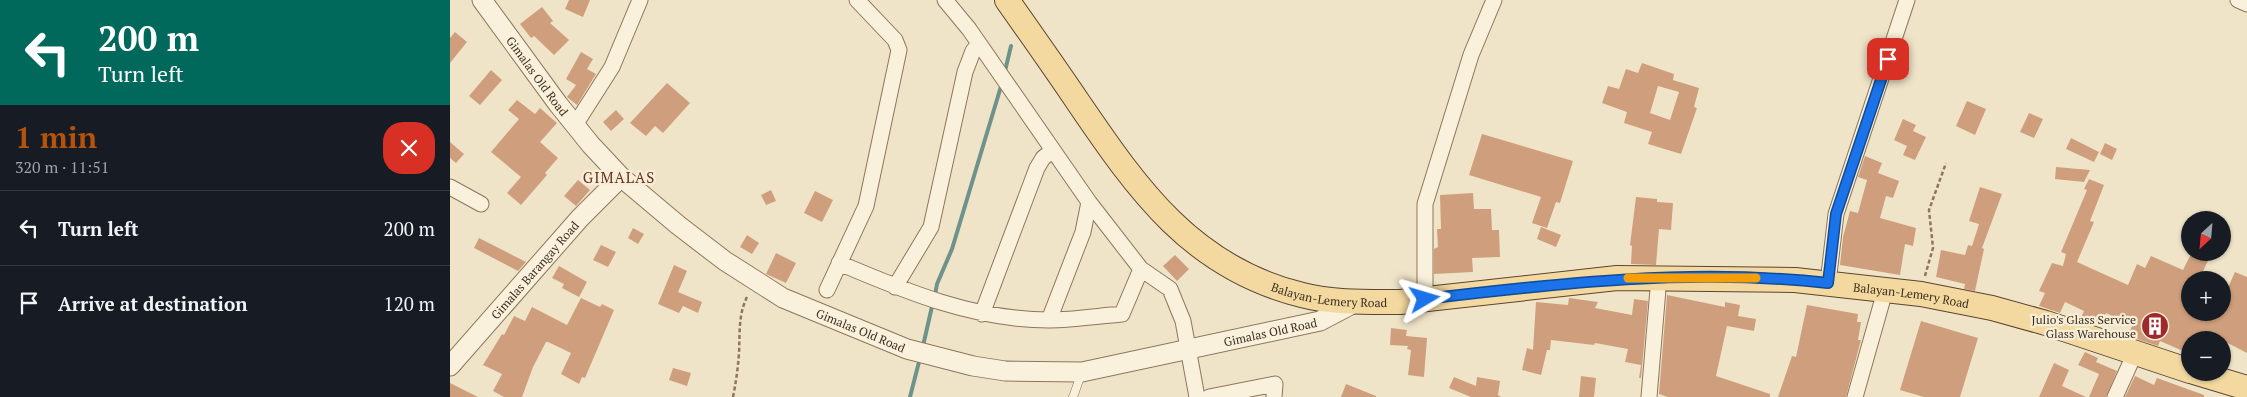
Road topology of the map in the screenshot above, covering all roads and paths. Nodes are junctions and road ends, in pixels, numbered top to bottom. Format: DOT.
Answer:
graph roads {
  1 [pos="482,0"];
  2 [pos="640,0"];
  3 [pos="857,0"];
  4 [pos="945,0"];
  5 [pos="1007,0"];
  6 [pos="1494,0"];
  7 [pos="1907,0"];
  8 [pos="2238,0"];
  9 [pos="2247,4"];
  10 [pos="979,44"];
  11 [pos="575,126"];
  12 [pos="1053,150"];
  13 [pos="1946,163"];
  14 [pos="621,177"];
  15 [pos="452,193"];
  16 [pos="1089,202"];
  17 [pos="481,204"];
  18 [pos="1083,232"];
  19 [pos="1120,242"];
  20 [pos="839,263"];
  21 [pos="1141,269"];
  22 [pos="1659,277"];
  23 [pos="755,282"];
  24 [pos="1828,283"];
  25 [pos="895,287"];
  26 [pos="827,290"];
  27 [pos="1885,290"];
  28 [pos="1920,294"];
  29 [pos="1425,299"];
  30 [pos="1358,301"];
  31 [pos="982,314"];
  32 [pos="1049,320"];
  33 [pos="1189,350"];
  34 [pos="2135,353"];
  35 [pos="450,366"];
  36 [pos="2181,368"];
  37 [pos="1082,372"];
  38 [pos="2224,381"];
  39 [pos="2247,388"];
  40 [pos="733,397"];
  41 [pos="1073,397"];
  42 [pos="1197,397"];
  43 [pos="1209,397"];
  44 [pos="1274,397"];
  45 [pos="1649,397"];
  46 [pos="1855,397"];
  47 [pos="2115,397"];
  1 -- 11 [label="street, Gimalas Old Road"];
  2 -- 11 [label="street"];
  3 -- 20 [label="street"];
  4 -- 10 [label="street"];
  5 -- 30 [label="main road, Balayan-Lemery Road"];
  6 -- 29 [label="street"];
  7 -- 24 [label="street"];
  8 -- 9 [label="street"];
  10 -- 12 [label="street"];
  10 -- 25 [label="street"];
  11 -- 14 [label="street, Gimalas Old Road"];
  12 -- 16 [label="street"];
  12 -- 31 [label="street"];
  13 -- 28 [label="path"];
  14 -- 23 [label="street, Gimalas Old Road"];
  14 -- 35 [label="street, Gimalas Barangay Road"];
  15 -- 17 [label="street"];
  16 -- 18 [label="street"];
  16 -- 19 [label="street"];
  18 -- 19 [label="street"];
  18 -- 32 [label="street"];
  19 -- 21 [label="street"];
  20 -- 25 [label="street"];
  20 -- 26 [label="street"];
  21 -- 32 [label="street"];
  21 -- 33 [label="street"];
  22 -- 24 [label="main road, Balayan-Lemery Road"];
  22 -- 29 [label="main road, Balayan-Lemery Road"];
  22 -- 45 [label="street"];
  23 -- 37 [label="street, Gimalas Old Road"];
  23 -- 40 [label="path"];
  24 -- 27 [label="main road, Balayan-Lemery Road"];
  25 -- 31 [label="street"];
  27 -- 28 [label="main road, Balayan-Lemery Road"];
  27 -- 46 [label="street"];
  28 -- 34 [label="main road, Balayan-Lemery Road"];
  29 -- 30 [label="main road, Balayan-Lemery Road"];
  30 -- 33 [label="street, Gimalas Old Road"];
  31 -- 32 [label="street"];
  33 -- 37 [label="street, Gimalas Old Road"];
  33 -- 42 [label="street"];
  34 -- 36 [label="main road, Balayan-Lemery Road"];
  34 -- 47 [label="street"];
  37 -- 41 [label="lane"];
  38 -- 39 [label="main road"];
  43 -- 44 [label="street"];
}
